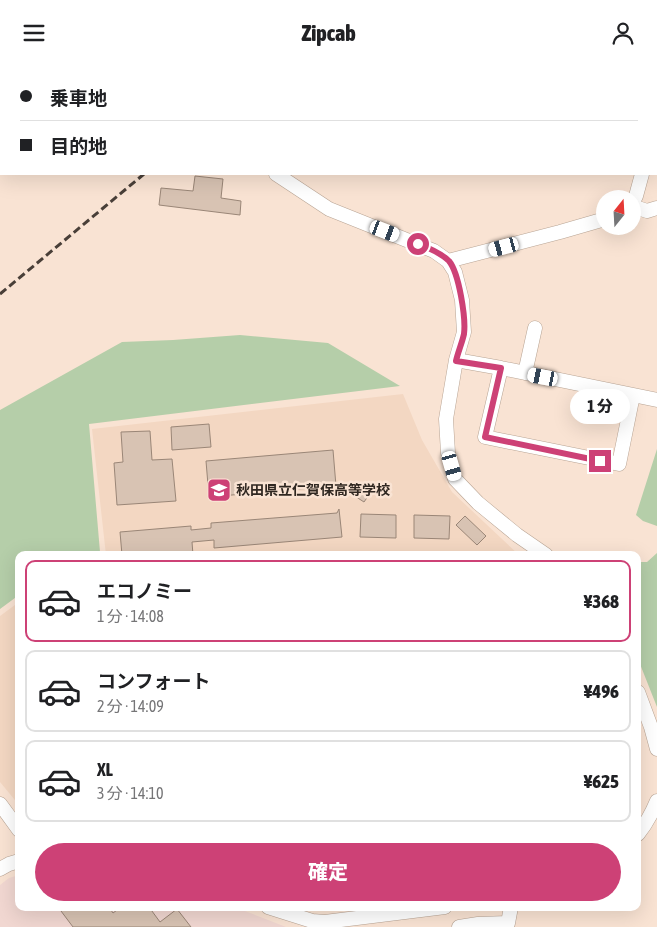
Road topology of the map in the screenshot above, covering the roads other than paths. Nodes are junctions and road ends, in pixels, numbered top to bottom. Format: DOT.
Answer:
graph roads {
  1 [pos="278,175"];
  2 [pos="642,175"];
  3 [pos="638,190"];
  4 [pos="641,208"];
  5 [pos="657,208"];
  6 [pos="596,222"];
  7 [pos="448,261"];
  8 [pos="535,328"];
  9 [pos="456,361"];
  10 [pos="501,368"];
  11 [pos="525,373"];
  12 [pos="633,395"];
  13 [pos="657,400"];
  14 [pos="540,551"];
  15 [pos="641,700"];
  16 [pos="657,749"];
  17 [pos="0,804"];
  18 [pos="656,807"];
  19 [pos="15,825"];
  20 [pos="641,830"];
  21 [pos="15,862"];
  22 [pos="0,869"];
  23 [pos="281,911"];
  24 [pos="418,911"];
  25 [pos="510,911"];
  26 [pos="324,925"];
  27 [pos="459,927"];
  1 -- 7 [label="street"];
  2 -- 3 [label="street"];
  4 -- 5 [label="street"];
  6 -- 7 [label="street"];
  7 -- 9 [label="street"];
  8 -- 11 [label="street"];
  9 -- 10 [label="street"];
  9 -- 14 [label="street"];
  10 -- 11 [label="street"];
  10 -- 12 [label="street"];
  11 -- 12 [label="street"];
  12 -- 13 [label="street"];
  15 -- 16 [label="street"];
  17 -- 19 [label="street"];
  18 -- 20 [label="street"];
  21 -- 22 [label="street"];
  23 -- 26 [label="street"];
  24 -- 26 [label="street"];
  25 -- 27 [label="street"];
}
